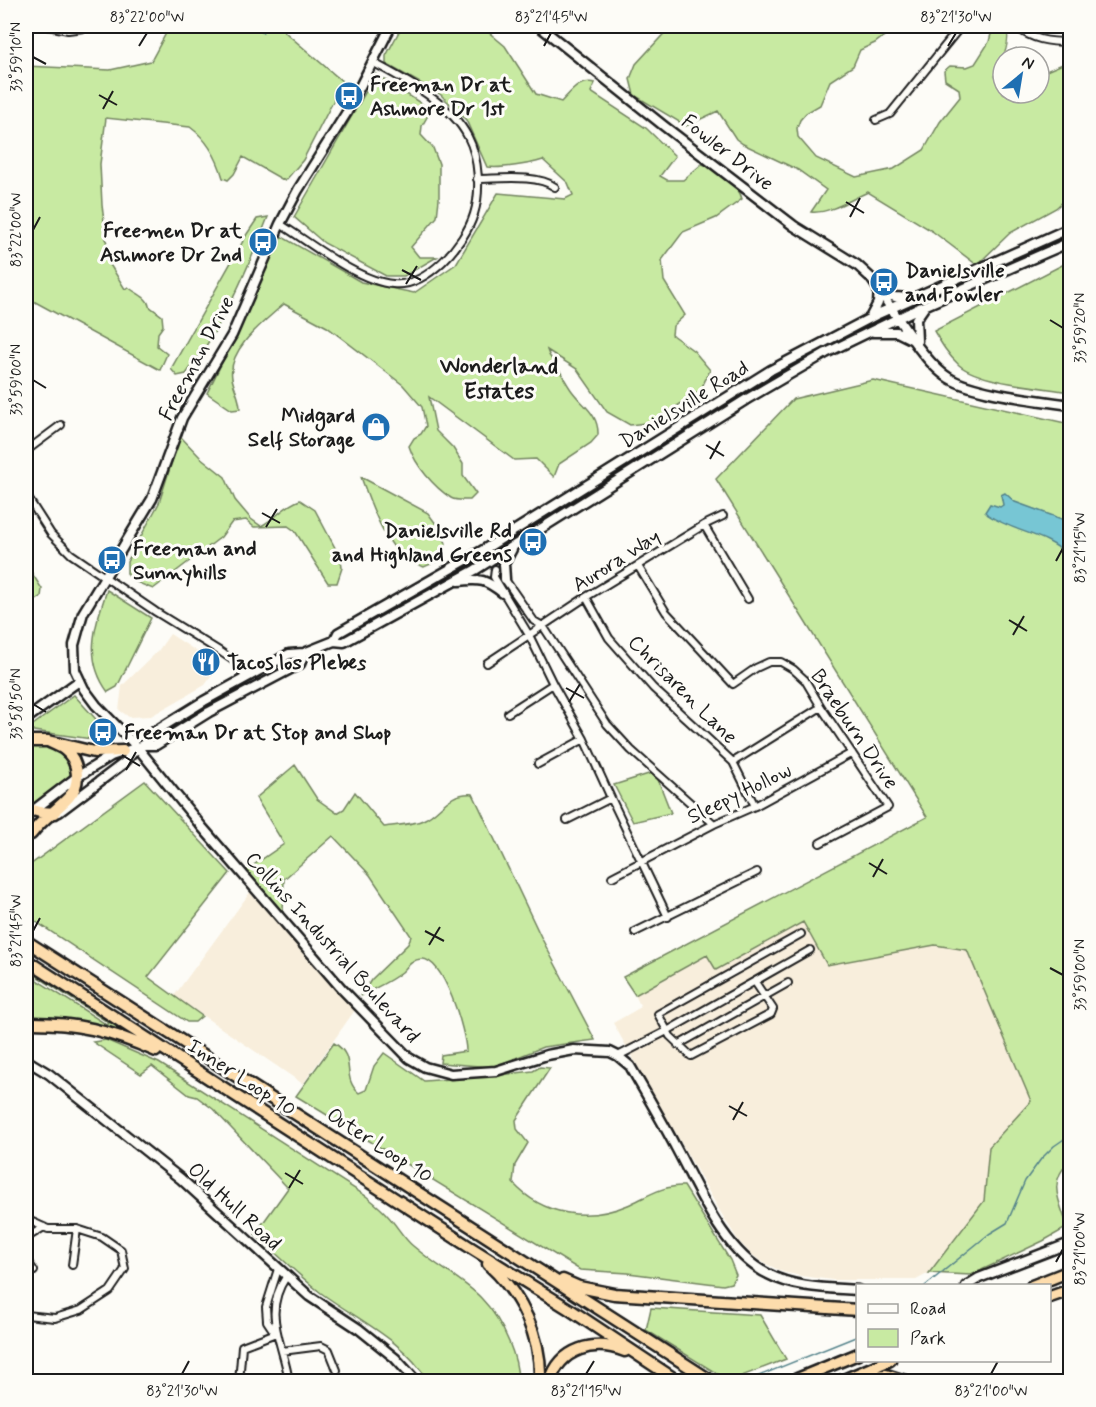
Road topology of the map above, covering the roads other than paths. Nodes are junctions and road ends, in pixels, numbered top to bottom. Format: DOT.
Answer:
graph roads {
  1 [pos="48,26"];
  2 [pos="99,26"];
  3 [pos="391,26"];
  4 [pos="539,26"];
  5 [pos="961,26"];
  6 [pos="1015,26"];
  7 [pos="1071,42"];
  8 [pos="372,62"];
  9 [pos="876,120"];
  10 [pos="477,179"];
  11 [pos="555,187"];
  12 [pos="280,224"];
  13 [pos="1071,228"];
  14 [pos="1071,242"];
  15 [pos="881,291"];
  16 [pos="913,297"];
  17 [pos="927,305"];
  18 [pos="892,307"];
  19 [pos="871,317"];
  20 [pos="899,318"];
  21 [pos="868,333"];
  22 [pos="917,343"];
  23 [pos="734,392"];
  24 [pos="741,402"];
  25 [pos="1071,405"];
  26 [pos="62,425"];
  27 [pos="26,451"];
  28 [pos="26,495"];
  29 [pos="723,516"];
  30 [pos="704,525"];
  31 [pos="514,546"];
  32 [pos="480,552"];
  33 [pos="488,562"];
  34 [pos="638,566"];
  35 [pos="495,569"];
  36 [pos="104,577"];
  37 [pos="505,579"];
  38 [pos="453,582"];
  39 [pos="503,593"];
  40 [pos="586,597"];
  41 [pos="748,599"];
  42 [pos="543,626"];
  43 [pos="529,635"];
  44 [pos="334,641"];
  45 [pos="304,653"];
  46 [pos="488,663"];
  47 [pos="246,678"];
  48 [pos="79,681"];
  49 [pos="553,684"];
  50 [pos="820,707"];
  51 [pos="508,713"];
  52 [pos="26,719"];
  53 [pos="584,739"];
  54 [pos="26,741"];
  55 [pos="48,741"];
  56 [pos="141,746"];
  57 [pos="123,751"];
  58 [pos="852,753"];
  59 [pos="733,762"];
  60 [pos="538,764"];
  61 [pos="77,777"];
  62 [pos="610,798"];
  63 [pos="755,806"];
  64 [pos="28,811"];
  65 [pos="55,813"];
  66 [pos="567,820"];
  67 [pos="714,824"];
  68 [pos="28,836"];
  69 [pos="820,843"];
  70 [pos="641,860"];
  71 [pos="757,872"];
  72 [pos="612,877"];
  73 [pos="668,917"];
  74 [pos="635,932"];
  75 [pos="801,934"];
  76 [pos="26,941"];
  77 [pos="810,950"];
  78 [pos="26,960"];
  79 [pos="755,982"];
  80 [pos="788,983"];
  81 [pos="765,996"];
  82 [pos="26,1023"];
  83 [pos="667,1031"];
  84 [pos="678,1045"];
  85 [pos="618,1056"];
  86 [pos="26,1060"];
  87 [pos="188,1065"];
  88 [pos="26,1219"];
  89 [pos="44,1227"];
  90 [pos="77,1229"];
  91 [pos="26,1238"];
  92 [pos="1071,1243"];
  93 [pos="468,1246"];
  94 [pos="512,1253"];
  95 [pos="26,1259"];
  96 [pos="72,1265"];
  97 [pos="278,1269"];
  98 [pos="34,1271"];
  99 [pos="1071,1271"];
  100 [pos="286,1277"];
  101 [pos="969,1284"];
  102 [pos="1037,1284"];
  103 [pos="856,1290"];
  104 [pos="1071,1290"];
  105 [pos="1051,1298"];
  106 [pos="856,1310"];
  107 [pos="26,1315"];
  108 [pos="276,1333"];
  109 [pos="282,1351"];
  110 [pos="856,1355"];
  111 [pos="885,1362"];
  112 [pos="337,1370"];
  113 [pos="665,1373"];
  114 [pos="844,1380"];
  115 [pos="239,1382"];
  116 [pos="289,1382"];
  117 [pos="417,1382"];
  118 [pos="540,1382"];
  119 [pos="550,1382"];
  120 [pos="679,1382"];
  121 [pos="713,1382"];
  122 [pos="790,1382"];
  123 [pos="908,1382"];
  1 -- 2 [label="street"];
  3 -- 8 [label="main road, Freeman Drive"];
  4 -- 15 [label="main road, Fowler Drive"];
  5 -- 9 [label="street"];
  6 -- 7 [label="street"];
  8 -- 10 [label="street"];
  8 -- 12 [label="main road, Freeman Drive"];
  10 -- 11 [label="street"];
  10 -- 12 [label="street"];
  12 -- 36 [label="main road, Freeman Drive"];
  13 -- 16 [label="main road, Danielsville Road"];
  14 -- 17 [label="main road, Danielsville Road"];
  15 -- 16 [label="main road"];
  15 -- 18 [label="main road, Fowler Drive"];
  15 -- 19 [label="main road"];
  16 -- 18 [label="main road, Danielsville Road"];
  17 -- 20 [label="main road, Danielsville Road"];
  17 -- 22 [label="main road"];
  18 -- 19 [label="main road, Danielsville Road"];
  18 -- 20 [label="main road, Fowler Drive"];
  19 -- 23 [label="main road, Danielsville Road"];
  20 -- 21 [label="main road, Danielsville Road"];
  20 -- 22 [label="main road, Fowler Drive"];
  21 -- 22 [label="main road"];
  21 -- 24 [label="main road, Danielsville Road"];
  22 -- 25 [label="main road, Fowler Drive"];
  23 -- 24 [label="main road"];
  23 -- 32 [label="main road, Danielsville Road"];
  24 -- 31 [label="main road, Danielsville Road"];
  26 -- 27 [label="street"];
  28 -- 36 [label="street"];
  29 -- 30 [label="street, Aurora Way"];
  30 -- 34 [label="street, Aurora Way"];
  30 -- 41 [label="street"];
  31 -- 33 [label="main road, Danielsville Road"];
  31 -- 37 [label="main road"];
  32 -- 33 [label="street"];
  32 -- 44 [label="main road, Danielsville Road"];
  33 -- 35 [label="street"];
  33 -- 38 [label="main road, Danielsville Road"];
  34 -- 40 [label="street, Aurora Way"];
  34 -- 50 [label="street, Braeburn Drive"];
  35 -- 37 [label="street"];
  35 -- 39 [label="street"];
  36 -- 47 [label="street"];
  36 -- 48 [label="main road, Freeman Drive"];
  37 -- 42 [label="street"];
  38 -- 39 [label="main road"];
  38 -- 44 [label="main road, Danielsville Road"];
  39 -- 43 [label="street"];
  40 -- 42 [label="street, Aurora Way"];
  40 -- 59 [label="street, Chrisaren Lane"];
  42 -- 43 [label="street, Aurora Way"];
  42 -- 67 [label="street"];
  43 -- 46 [label="street, Aurora Way"];
  43 -- 49 [label="street"];
  44 -- 45 [label="main road, Danielsville Road"];
  45 -- 47 [label="main road, Danielsville Road"];
  45 -- 56 [label="main road, Danielsville Road"];
  47 -- 56 [label="main road, Danielsville Road"];
  48 -- 52 [label="main road"];
  48 -- 56 [label="main road, Freeman Drive"];
  49 -- 51 [label="street"];
  49 -- 53 [label="street"];
  50 -- 58 [label="street, Braeburn Drive"];
  50 -- 59 [label="street"];
  53 -- 60 [label="street"];
  53 -- 62 [label="street"];
  54 -- 55 [label="highway"];
  55 -- 57 [label="highway"];
  55 -- 61 [label="highway"];
  56 -- 57 [label="main road, Danielsville Road"];
  56 -- 65 [label="main road, Danielsville Road"];
  56 -- 85 [label="main road, Collins Industrial Boulevard"];
  57 -- 61 [label="main road, Danielsville Road"];
  58 -- 63 [label="street, Sleepy Hollow"];
  58 -- 69 [label="street, Braeburn Drive"];
  59 -- 63 [label="street, Chrisaren Lane"];
  61 -- 64 [label="main road, Danielsville Road"];
  61 -- 65 [label="highway"];
  62 -- 66 [label="street"];
  62 -- 70 [label="street"];
  63 -- 67 [label="street, Sleepy Hollow"];
  64 -- 65 [label="highway"];
  65 -- 68 [label="highway"];
  67 -- 70 [label="street, Sleepy Hollow"];
  70 -- 72 [label="street, Sleepy Hollow"];
  70 -- 73 [label="street"];
  71 -- 73 [label="street"];
  73 -- 74 [label="street"];
  75 -- 83 [label="street"];
  76 -- 94 [label="highway, Outer Loop 10"];
  77 -- 79 [label="street"];
  78 -- 87 [label="highway, Inner Loop 10"];
  79 -- 81 [label="street"];
  79 -- 83 [label="street"];
  80 -- 81 [label="street"];
  81 -- 84 [label="street"];
  81 -- 84 [label="street"];
  82 -- 87 [label="highway"];
  83 -- 84 [label="street"];
  83 -- 85 [label="street"];
  85 -- 103 [label="main road"];
  86 -- 97 [label="main road, Old Hull Road"];
  87 -- 93 [label="highway, Inner Loop 10"];
  88 -- 89 [label="street"];
  89 -- 90 [label="street"];
  89 -- 91 [label="street"];
  90 -- 96 [label="street"];
  90 -- 107 [label="street"];
  92 -- 101 [label="main road"];
  93 -- 113 [label="highway"];
  93 -- 118 [label="highway"];
  94 -- 106 [label="highway"];
  94 -- 121 [label="highway, Outer Loop 10"];
  95 -- 98 [label="street"];
  97 -- 100 [label="main road, Old Hull Road"];
  97 -- 108 [label="street"];
  99 -- 102 [label="highway"];
  100 -- 108 [label="street"];
  100 -- 117 [label="main road, Old Hull Road"];
  104 -- 105 [label="highway"];
  108 -- 109 [label="street"];
  108 -- 115 [label="street"];
  109 -- 112 [label="street"];
  109 -- 116 [label="street"];
  110 -- 122 [label="highway"];
  111 -- 114 [label="highway"];
  113 -- 119 [label="highway"];
  113 -- 120 [label="highway"];
  114 -- 123 [label="highway"];
}
